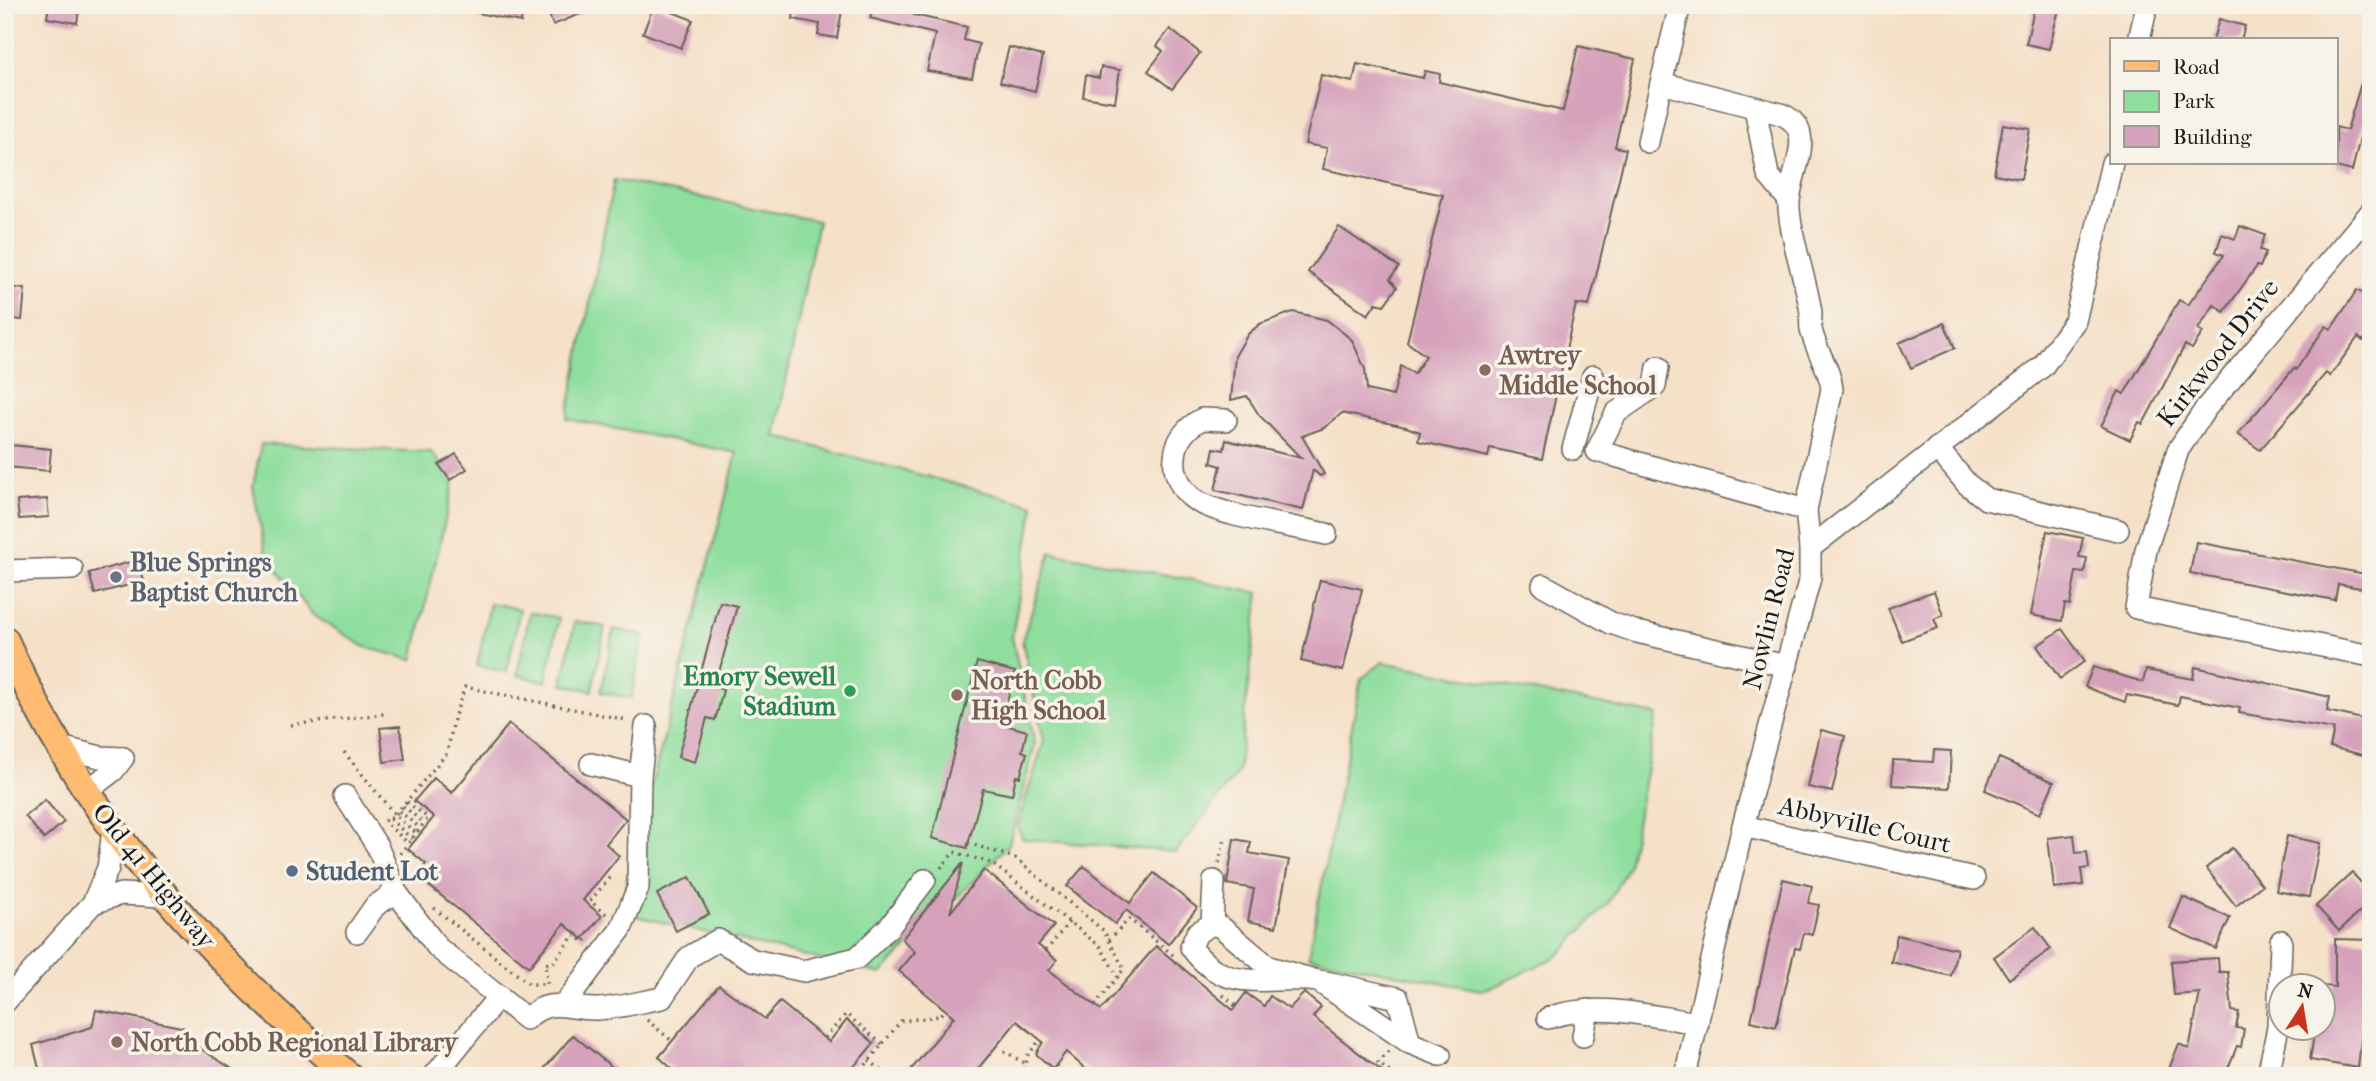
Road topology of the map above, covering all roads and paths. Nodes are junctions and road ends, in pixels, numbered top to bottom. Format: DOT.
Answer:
graph roads {
  1 [pos="1680,5"];
  2 [pos="2147,5"];
  3 [pos="2140,38"];
  4 [pos="1661,83"];
  5 [pos="1755,108"];
  6 [pos="1648,142"];
  7 [pos="2112,164"];
  8 [pos="1788,199"];
  9 [pos="2371,212"];
  10 [pos="1658,367"];
  11 [pos="1593,376"];
  12 [pos="1226,420"];
  13 [pos="1937,448"];
  14 [pos="1573,449"];
  15 [pos="1806,510"];
  16 [pos="2118,530"];
  17 [pos="1326,534"];
  18 [pos="1810,548"];
  19 [pos="72,569"];
  20 [pos="5,571"];
  21 [pos="1543,585"];
  22 [pos="5,640"];
  23 [pos="2371,656"];
  24 [pos="1787,666"];
  25 [pos="384,714"];
  26 [pos="643,724"];
  27 [pos="291,725"];
  28 [pos="60,747"];
  29 [pos="344,752"];
  30 [pos="592,764"];
  31 [pos="640,776"];
  32 [pos="87,792"];
  33 [pos="345,796"];
  34 [pos="405,804"];
  35 [pos="399,811"];
  36 [pos="396,815"];
  37 [pos="389,819"];
  38 [pos="384,821"];
  39 [pos="1743,826"];
  40 [pos="420,828"];
  41 [pos="114,830"];
  42 [pos="416,833"];
  43 [pos="391,836"];
  44 [pos="1225,838"];
  45 [pos="412,839"];
  46 [pos="968,843"];
  47 [pos="408,844"];
  48 [pos="403,862"];
  49 [pos="611,877"];
  50 [pos="1974,879"];
  51 [pos="925,880"];
  52 [pos="1214,881"];
  53 [pos="396,892"];
  54 [pos="163,897"];
  55 [pos="427,902"];
  56 [pos="93,903"];
  57 [pos="1069,922"];
  58 [pos="599,923"];
  59 [pos="1212,924"];
  60 [pos="357,932"];
  61 [pos="592,933"];
  62 [pos="1109,940"];
  63 [pos="2281,941"];
  64 [pos="1046,951"];
  65 [pos="1176,957"];
  66 [pos="1118,977"];
  67 [pos="1318,981"];
  68 [pos="1216,989"];
  69 [pos="499,996"];
  70 [pos="5,1002"];
  71 [pos="564,1005"];
  72 [pos="1095,1005"];
  73 [pos="1236,1006"];
  74 [pos="946,1010"];
  75 [pos="1588,1010"];
  76 [pos="1548,1017"];
  77 [pos="1698,1023"];
  78 [pos="1583,1036"];
  79 [pos="825,1038"];
  80 [pos="1404,1039"];
  81 [pos="1040,1040"];
  82 [pos="882,1044"];
  83 [pos="1004,1051"];
  84 [pos="1440,1055"];
  85 [pos="869,1060"];
  86 [pos="1026,1064"];
  87 [pos="1056,1065"];
  88 [pos="349,1076"];
  89 [pos="434,1076"];
  90 [pos="857,1076"];
  91 [pos="888,1076"];
  92 [pos="1022,1076"];
  93 [pos="1068,1076"];
  94 [pos="1395,1076"];
  95 [pos="1685,1076"];
  96 [pos="2268,1076"];
  1 -- 4 [label="street"];
  2 -- 3 [label="street"];
  4 -- 5 [label="street"];
  4 -- 6 [label="street"];
  5 -- 8 [label="street"];
  5 -- 8 [label="street"];
  7 -- 13 [label="street, Nowlin Road"];
  8 -- 15 [label="street"];
  9 -- 23 [label="street, Kirkwood Drive"];
  10 -- 15 [label="street"];
  11 -- 14 [label="street"];
  12 -- 17 [label="street"];
  13 -- 16 [label="street"];
  13 -- 18 [label="street, Nowlin Road"];
  15 -- 18 [label="street"];
  18 -- 24 [label="street, Nowlin Road"];
  19 -- 20 [label="street"];
  21 -- 24 [label="street"];
  22 -- 28 [label="main road, Old 41 Highway"];
  24 -- 39 [label="street, Nowlin Road"];
  25 -- 27 [label="path"];
  26 -- 31 [label="street"];
  26 -- 34 [label="path"];
  28 -- 32 [label="main road, Old 41 Highway"];
  28 -- 32 [label="street"];
  29 -- 36 [label="path"];
  30 -- 31 [label="street"];
  31 -- 71 [label="street"];
  32 -- 41 [label="main road, Old 41 Highway"];
  33 -- 53 [label="street"];
  34 -- 35 [label="path"];
  34 -- 40 [label="path"];
  35 -- 36 [label="path"];
  35 -- 40 [label="path"];
  36 -- 37 [label="path"];
  36 -- 42 [label="path"];
  37 -- 38 [label="path"];
  37 -- 45 [label="path"];
  38 -- 43 [label="path"];
  38 -- 47 [label="path"];
  39 -- 50 [label="street, Abbyville Court"];
  39 -- 77 [label="street, Nowlin Road"];
  40 -- 42 [label="path"];
  41 -- 54 [label="main road, Old 41 Highway"];
  41 -- 56 [label="street"];
  42 -- 45 [label="path"];
  44 -- 52 [label="path"];
  45 -- 47 [label="path"];
  46 -- 62 [label="path"];
  47 -- 48 [label="path"];
  49 -- 58 [label="path"];
  51 -- 57 [label="path"];
  51 -- 71 [label="street"];
  52 -- 59 [label="street"];
  53 -- 60 [label="street"];
  53 -- 69 [label="street"];
  54 -- 56 [label="street"];
  54 -- 88 [label="main road, Old 41 Highway"];
  55 -- 61 [label="path"];
  56 -- 70 [label="street"];
  57 -- 64 [label="path"];
  57 -- 66 [label="path"];
  59 -- 67 [label="street"];
  59 -- 67 [label="street"];
  62 -- 65 [label="path"];
  62 -- 66 [label="path"];
  63 -- 96 [label="street"];
  66 -- 72 [label="path"];
  67 -- 80 [label="street"];
  67 -- 80 [label="street"];
  68 -- 73 [label="path"];
  69 -- 71 [label="street"];
  69 -- 89 [label="street"];
  74 -- 82 [label="path"];
  75 -- 76 [label="street"];
  75 -- 77 [label="street"];
  75 -- 78 [label="street"];
  77 -- 95 [label="street, Nowlin Road"];
  79 -- 82 [label="path"];
  80 -- 84 [label="street"];
  80 -- 94 [label="path"];
  81 -- 86 [label="path"];
  82 -- 85 [label="path"];
  83 -- 86 [label="path"];
  85 -- 90 [label="path"];
  85 -- 91 [label="path"];
  86 -- 92 [label="path"];
  87 -- 93 [label="path"];
}
